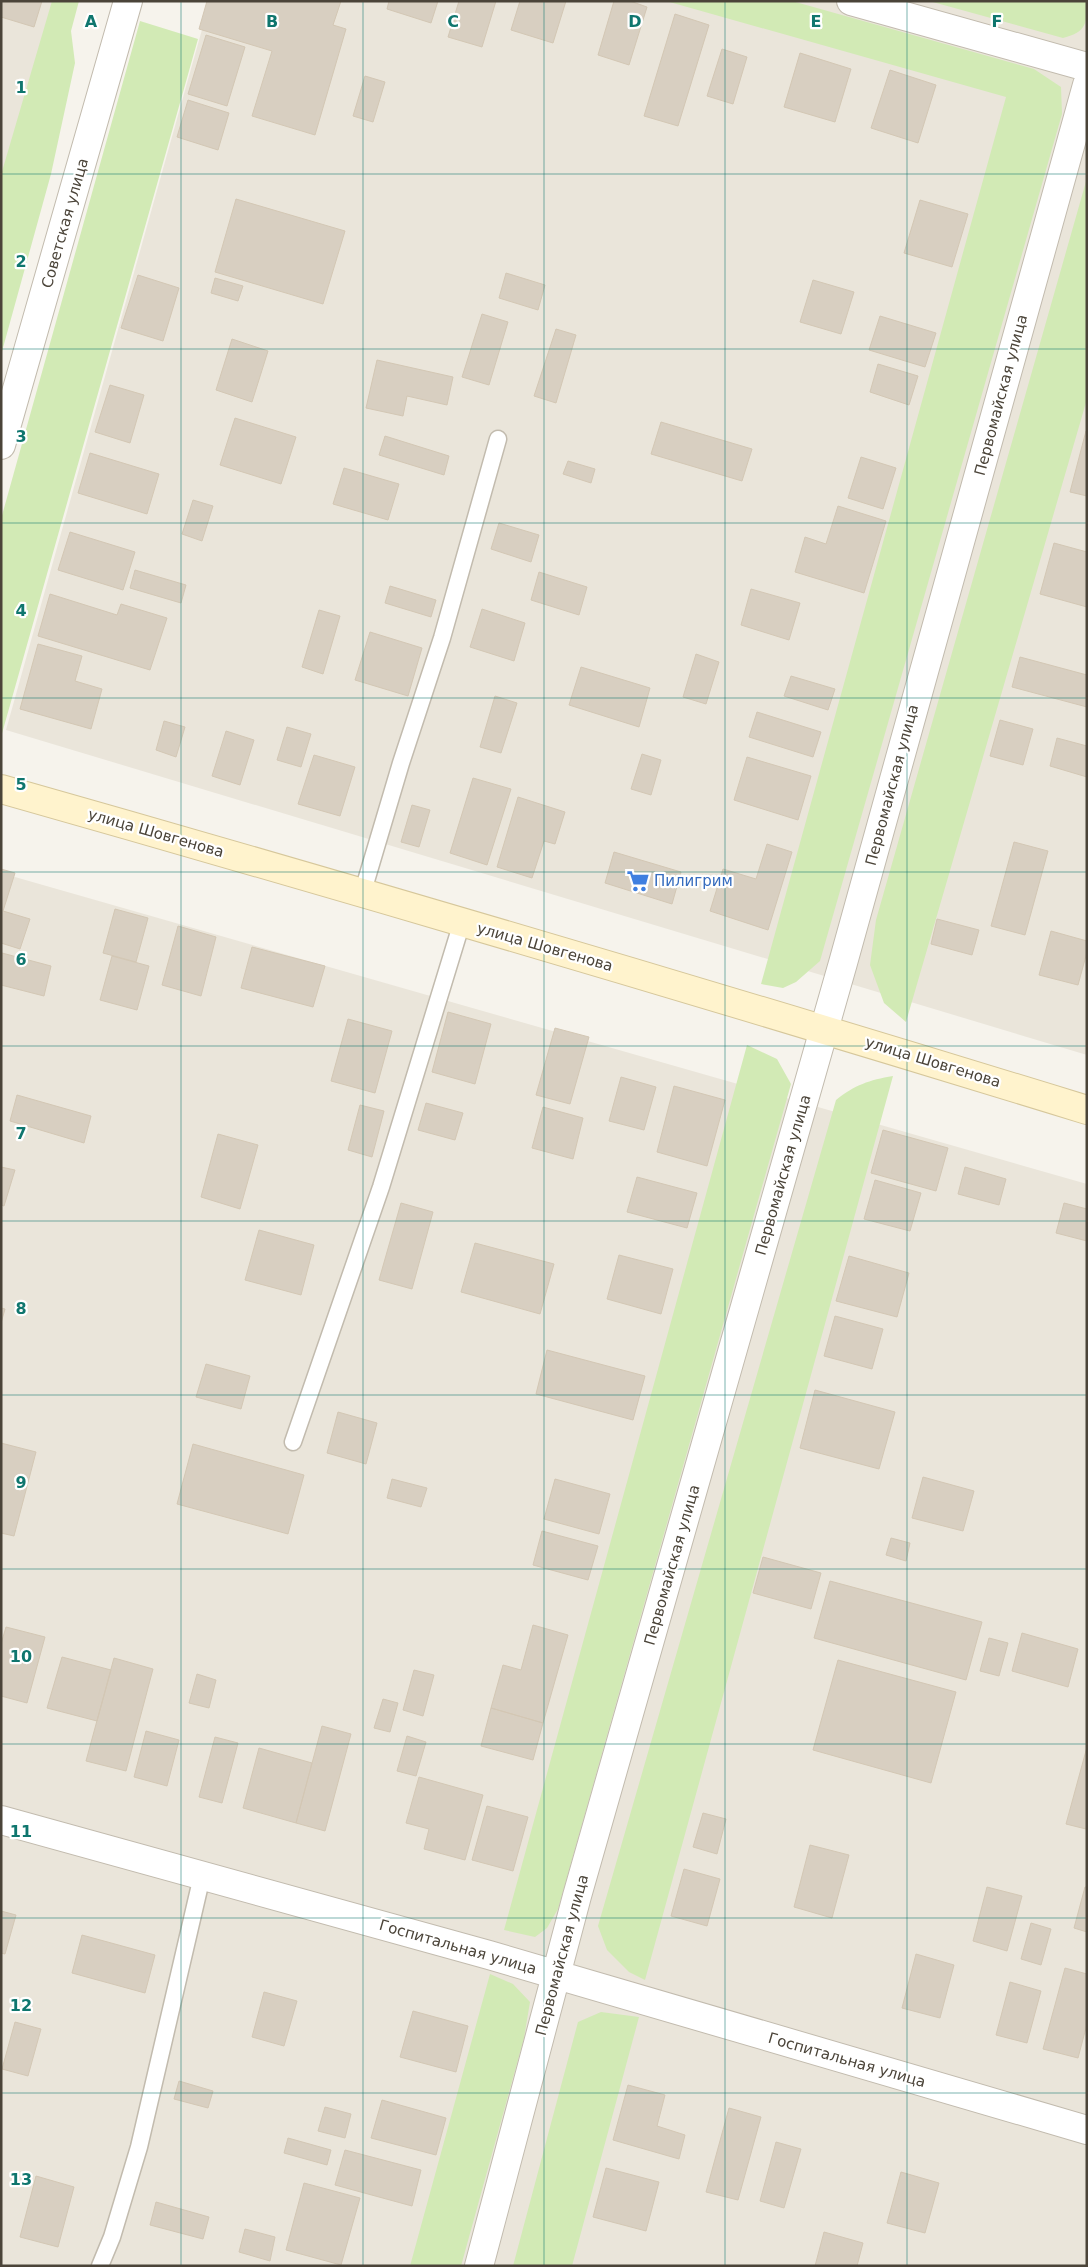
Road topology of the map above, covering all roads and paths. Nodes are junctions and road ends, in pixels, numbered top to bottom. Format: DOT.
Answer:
graph roads {
  1 [pos="128,1"];
  2 [pos="851,1"];
  3 [pos="1087,67"];
  4 [pos="1087,85"];
  5 [pos="498,439"];
  6 [pos="1,445"];
  7 [pos="1,789"];
  8 [pos="363,891"];
  9 [pos="462,922"];
  10 [pos="824,1029"];
  11 [pos="1087,1110"];
  12 [pos="293,1442"];
  13 [pos="1,1820"];
  14 [pos="202,1876"];
  15 [pos="556,1975"];
  16 [pos="1087,2130"];
  17 [pos="100,2266"];
  18 [pos="479,2266"];
  1 -- 6 [label="street, Советская улица"];
  2 -- 3 [label="street"];
  4 -- 10 [label="street, Первомайская улица"];
  5 -- 8 [label="lane"];
  7 -- 8 [label="main road, улица Шовгенова"];
  8 -- 9 [label="main road, улица Шовгенова"];
  9 -- 10 [label="main road, улица Шовгенова"];
  9 -- 12 [label="lane"];
  10 -- 11 [label="main road, улица Шовгенова"];
  10 -- 15 [label="street, Первомайская улица"];
  13 -- 14 [label="street, Госпитальная улица"];
  14 -- 15 [label="street, Госпитальная улица"];
  14 -- 17 [label="lane"];
  15 -- 16 [label="street, Госпитальная улица"];
  15 -- 18 [label="street, Первомайская улица"];
}
